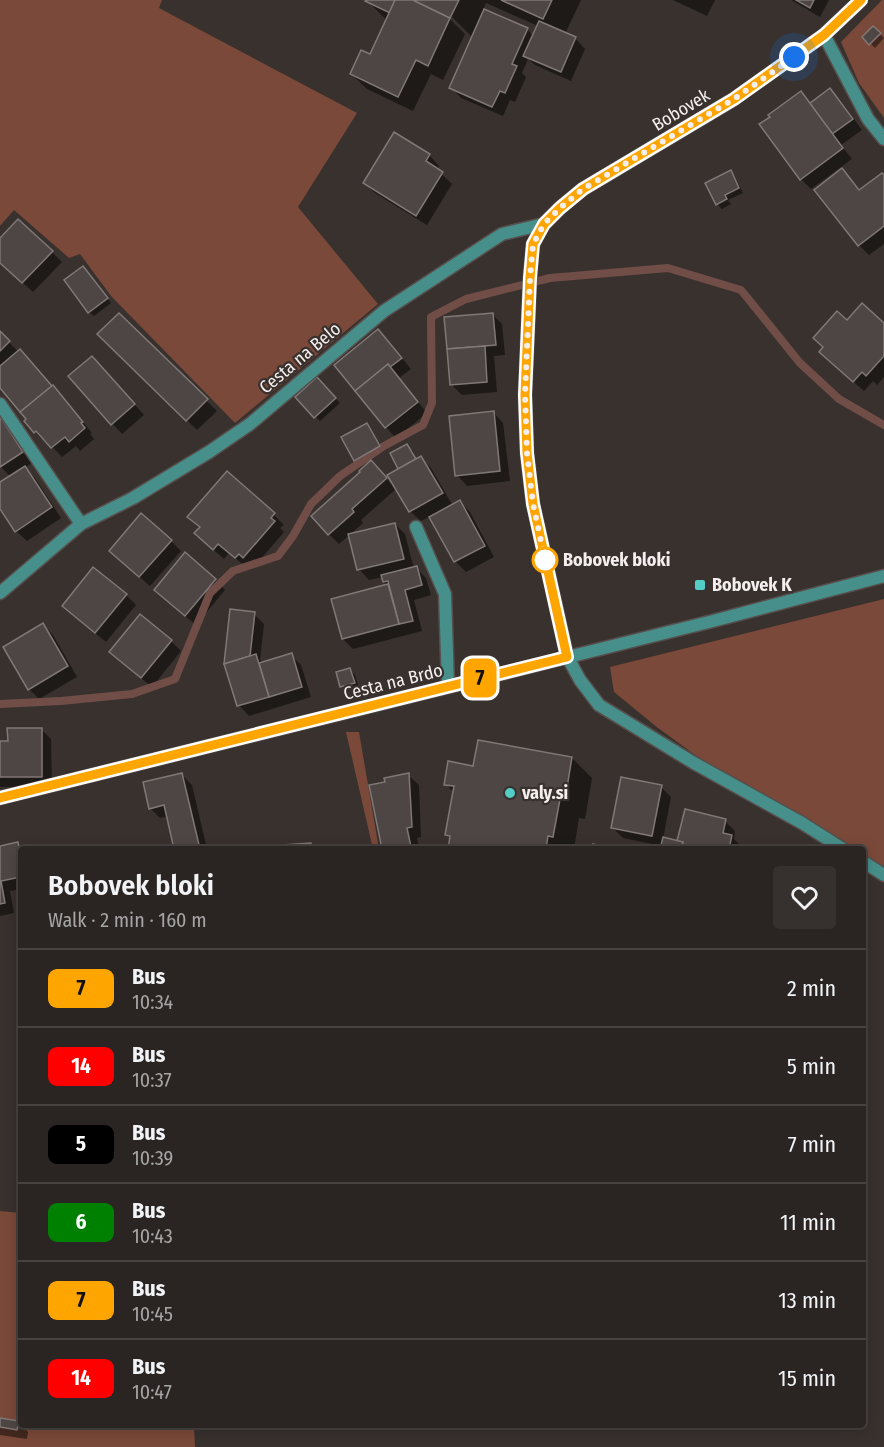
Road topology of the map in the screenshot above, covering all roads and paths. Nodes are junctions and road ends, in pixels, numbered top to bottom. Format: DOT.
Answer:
graph roads {
  1 [pos="861,0"];
  2 [pos="824,35"];
  3 [pos="884,139"];
  4 [pos="544,224"];
  5 [pos="0,404"];
  6 [pos="81,524"];
  7 [pos="416,527"];
  8 [pos="884,576"];
  9 [pos="0,593"];
  10 [pos="567,657"];
  11 [pos="448,686"];
  12 [pos="0,798"];
  13 [pos="838,846"];
  14 [pos="866,864"];
  15 [pos="884,875"];
  1 -- 2 [label="street, Bobovek"];
  2 -- 3 [label="street"];
  2 -- 4 [label="street, Bobovek"];
  4 -- 6 [label="street, Cesta na Belo"];
  4 -- 10 [label="street, Bobovek"];
  5 -- 6 [label="street"];
  6 -- 9 [label="street, Cesta na Belo"];
  7 -- 11 [label="street"];
  8 -- 10 [label="street, Cesta na Brdo"];
  10 -- 11 [label="street, Cesta na Brdo"];
  10 -- 13 [label="street"];
  11 -- 12 [label="street, Cesta na Brdo"];
  14 -- 15 [label="street"];
}
